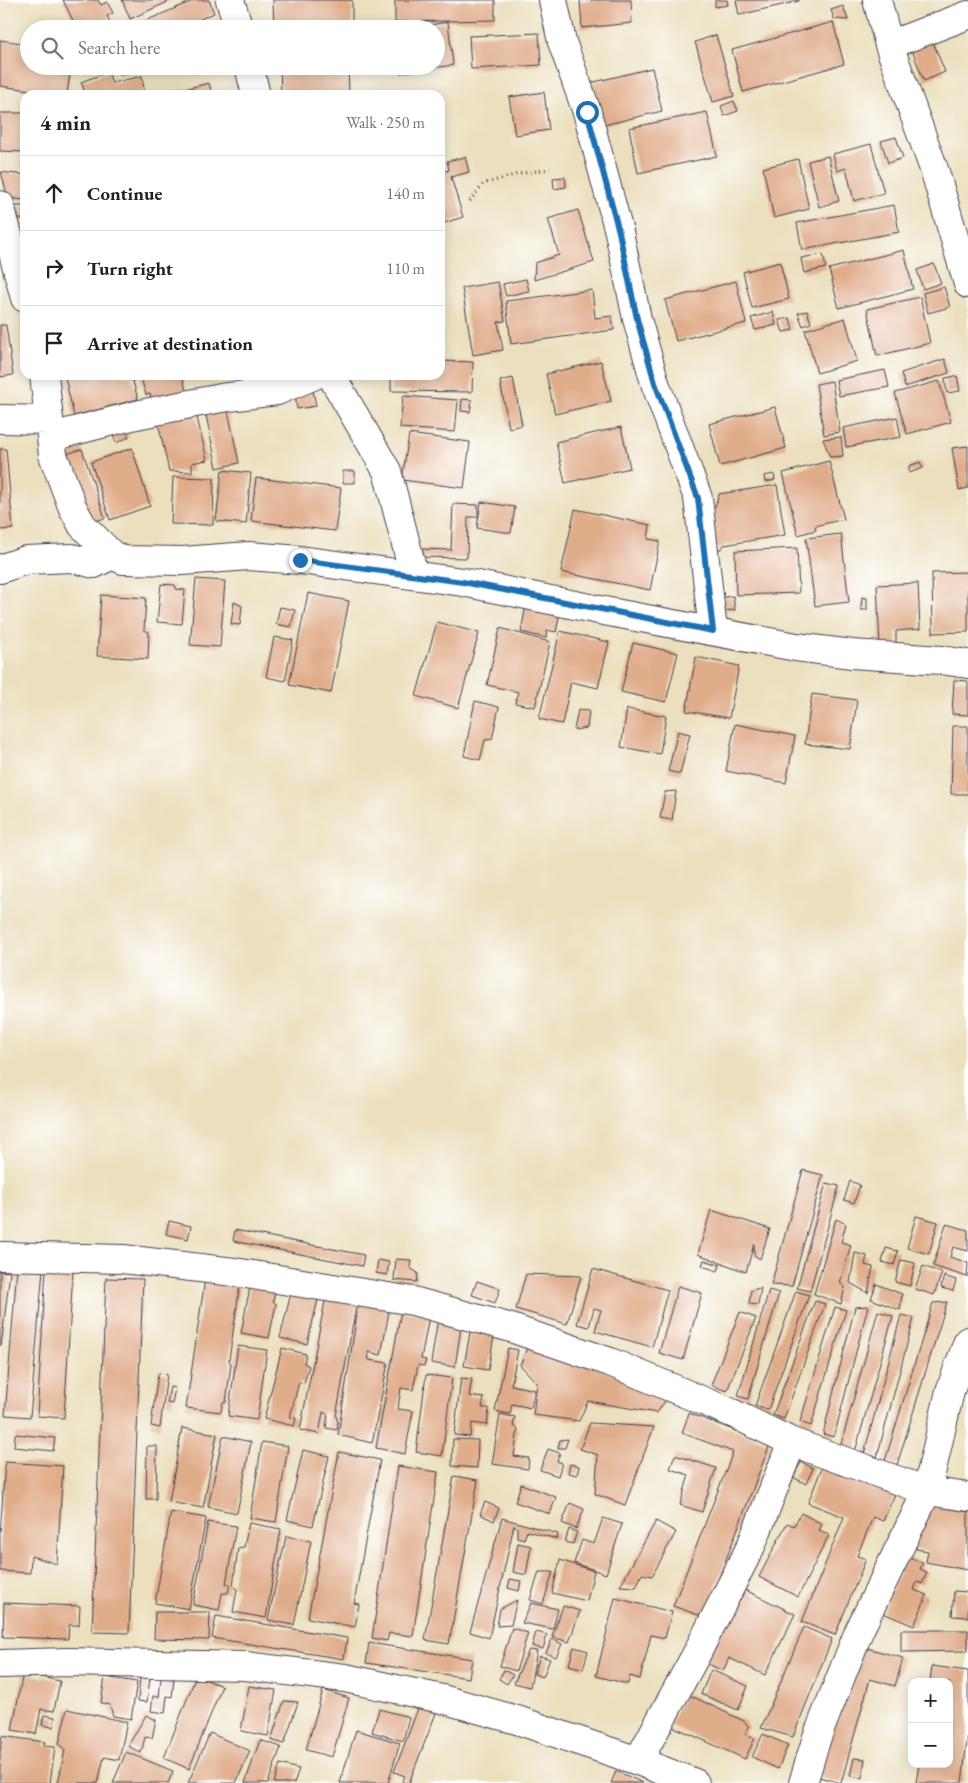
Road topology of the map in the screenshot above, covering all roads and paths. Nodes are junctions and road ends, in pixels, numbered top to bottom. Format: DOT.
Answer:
graph roads {
  1 [pos="230,0"];
  2 [pos="553,0"];
  3 [pos="877,0"];
  4 [pos="968,15"];
  5 [pos="236,20"];
  6 [pos="889,45"];
  7 [pos="251,75"];
  8 [pos="255,90"];
  9 [pos="550,169"];
  10 [pos="470,202"];
  11 [pos="0,205"];
  12 [pos="20,279"];
  13 [pos="968,284"];
  14 [pos="45,380"];
  15 [pos="303,380"];
  16 [pos="334,380"];
  17 [pos="0,419"];
  18 [pos="50,428"];
  19 [pos="112,555"];
  20 [pos="0,569"];
  21 [pos="414,575"];
  22 [pos="713,631"];
  23 [pos="968,664"];
  24 [pos="0,1256"];
  25 [pos="968,1341"];
  26 [pos="792,1442"];
  27 [pos="927,1491"];
  28 [pos="968,1497"];
  29 [pos="0,1664"];
  30 [pos="638,1761"];
  31 [pos="695,1783"];
  32 [pos="803,1783"];
  1 -- 5 [label="street"];
  2 -- 22 [label="street"];
  3 -- 6 [label="street"];
  4 -- 6 [label="street"];
  6 -- 13 [label="street"];
  7 -- 8 [label="street"];
  9 -- 10 [label="path"];
  11 -- 12 [label="street"];
  14 -- 18 [label="street"];
  15 -- 18 [label="street"];
  16 -- 21 [label="street"];
  17 -- 18 [label="street"];
  18 -- 19 [label="street"];
  19 -- 20 [label="street"];
  19 -- 21 [label="street"];
  21 -- 22 [label="street"];
  22 -- 23 [label="street"];
  24 -- 26 [label="street"];
  25 -- 27 [label="street"];
  26 -- 27 [label="street"];
  26 -- 30 [label="street"];
  27 -- 28 [label="street"];
  27 -- 32 [label="street"];
  29 -- 30 [label="street"];
  30 -- 31 [label="street"];
}
